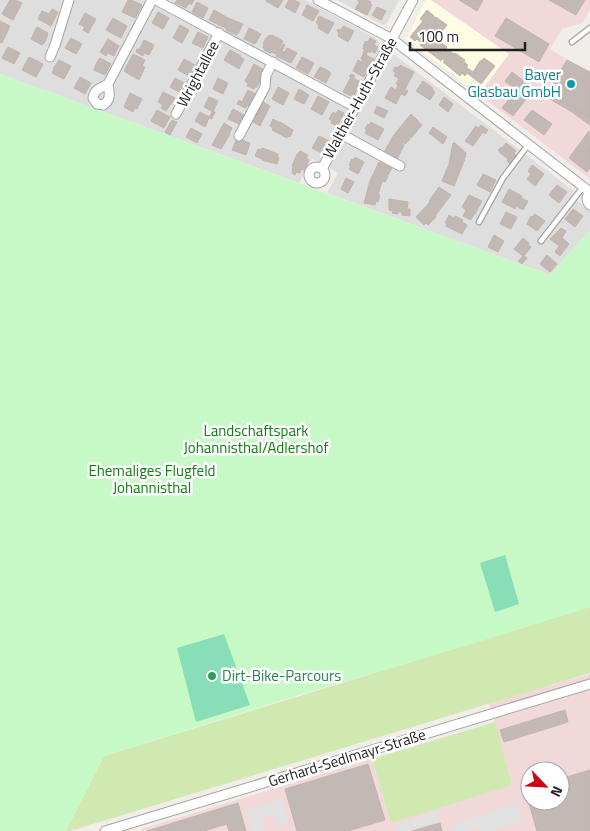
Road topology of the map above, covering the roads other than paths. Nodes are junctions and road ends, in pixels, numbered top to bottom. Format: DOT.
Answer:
graph roads {
  1 [pos="68,0"];
  2 [pos="152,0"];
  3 [pos="156,0"];
  4 [pos="318,0"];
  5 [pos="413,0"];
  6 [pos="168,3"];
  7 [pos="590,28"];
  8 [pos="219,34"];
  9 [pos="392,39"];
  10 [pos="572,42"];
  11 [pos="50,57"];
  12 [pos="273,62"];
  13 [pos="108,84"];
  14 [pos="355,107"];
  15 [pos="176,114"];
  16 [pos="341,134"];
  17 [pos="240,136"];
  18 [pos="528,144"];
  19 [pos="400,166"];
  20 [pos="322,169"];
  21 [pos="588,190"];
  22 [pos="590,205"];
  23 [pos="480,222"];
  24 [pos="541,241"];
  25 [pos="590,684"];
  26 [pos="105,831"];
  1 -- 11 [label="street"];
  2 -- 13 [label="street"];
  3 -- 6 [label="street, Wrightallee"];
  4 -- 9 [label="street"];
  5 -- 9 [label="street, Walther-Huth-Straße"];
  6 -- 8 [label="street, Wrightallee"];
  7 -- 10 [label="lane"];
  8 -- 12 [label="street, Wrightallee"];
  8 -- 15 [label="street, Wrightallee"];
  9 -- 14 [label="street, Walther-Huth-Straße"];
  9 -- 18 [label="street"];
  12 -- 14 [label="street, Wrightallee"];
  12 -- 17 [label="street"];
  14 -- 16 [label="street, Walther-Huth-Straße"];
  16 -- 19 [label="street"];
  16 -- 20 [label="street, Walther-Huth-Straße"];
  18 -- 21 [label="street"];
  18 -- 23 [label="lane"];
  21 -- 22 [label="street"];
  21 -- 24 [label="lane"];
  25 -- 26 [label="street, Gerhard-Sedlmayr-Straße"];
}
